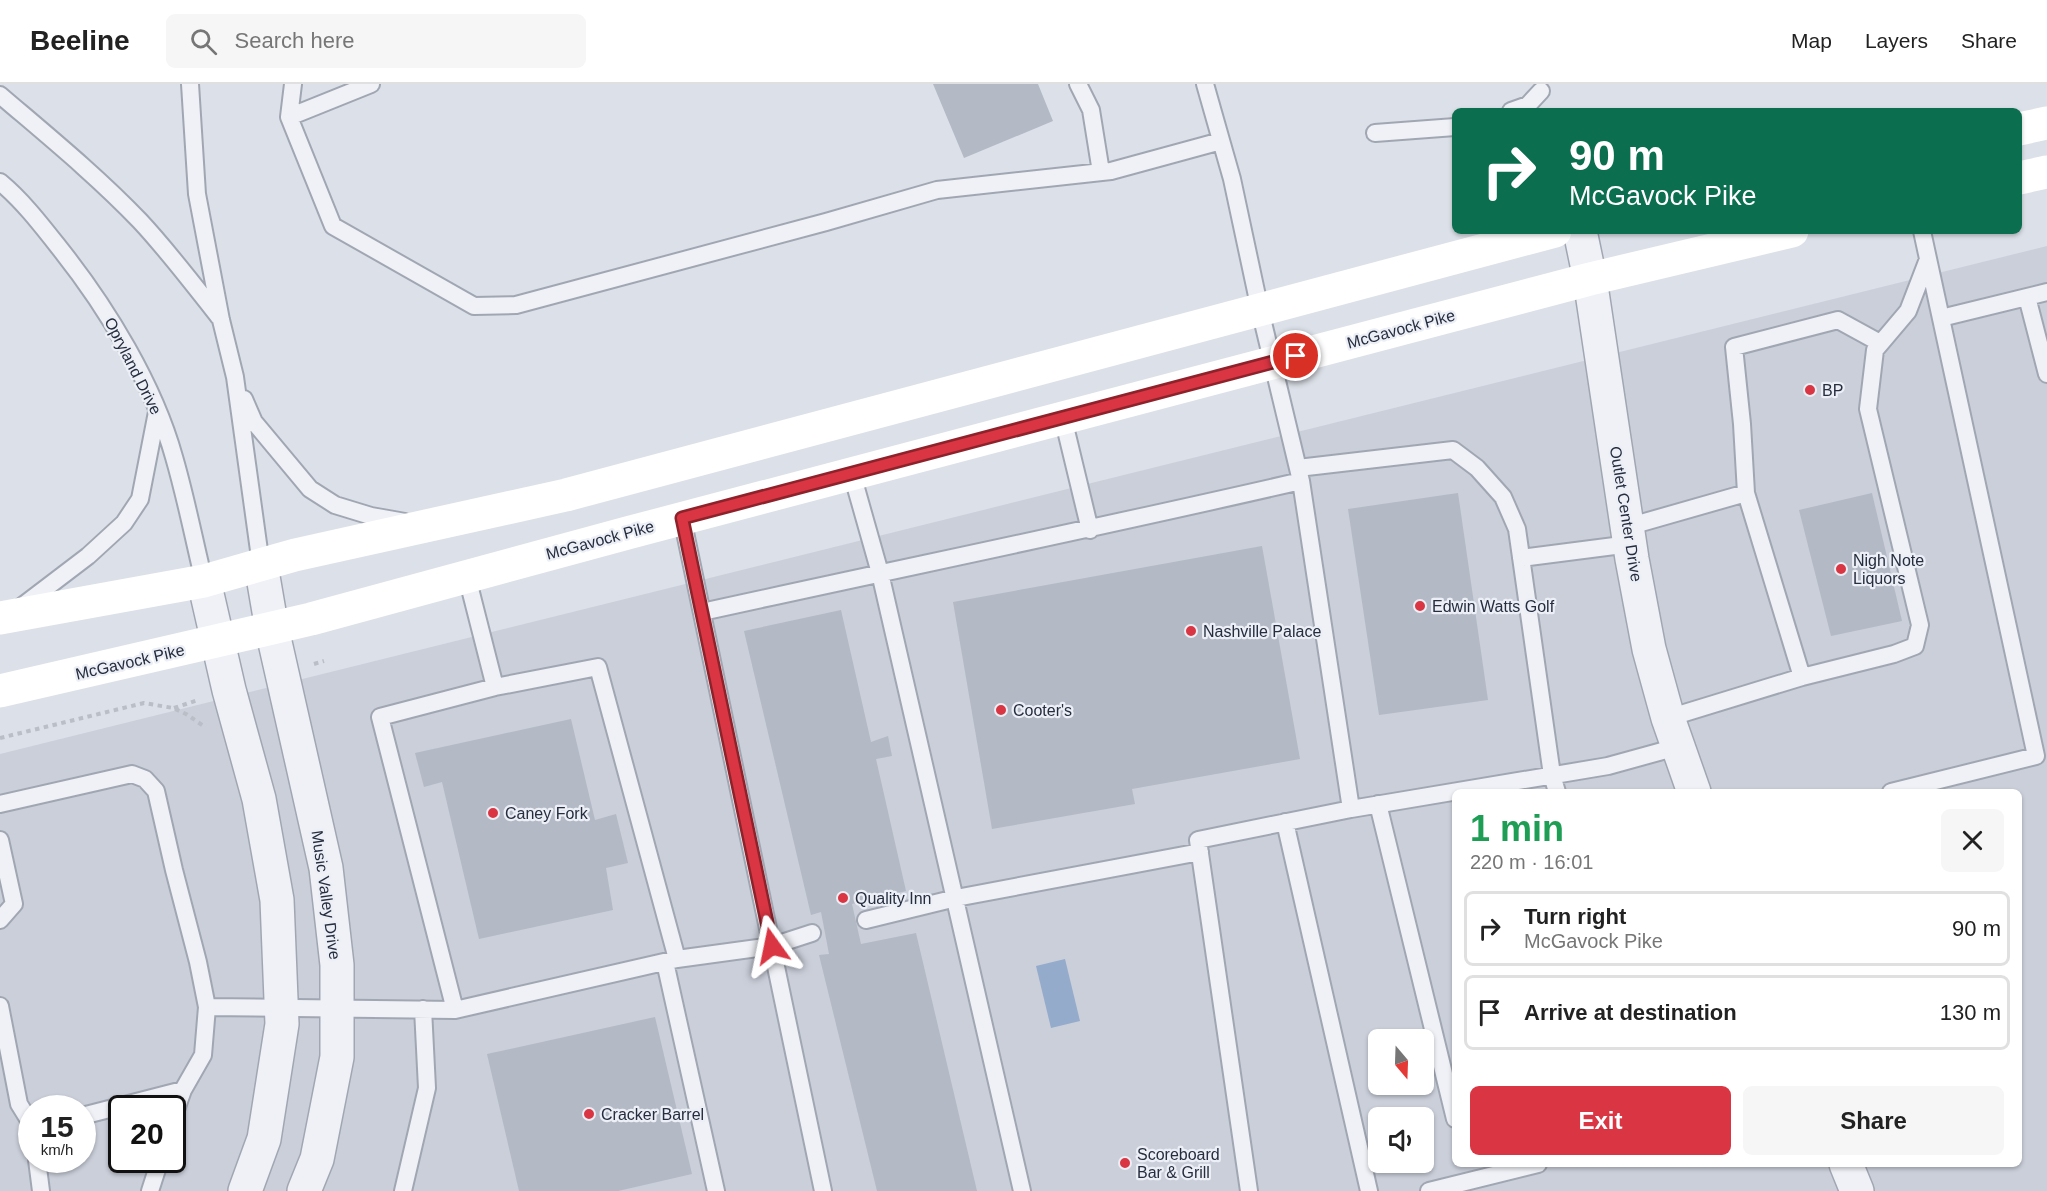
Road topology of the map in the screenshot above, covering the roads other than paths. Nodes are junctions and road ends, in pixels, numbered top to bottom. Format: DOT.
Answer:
graph roads {
  1 [pos="190,84"];
  2 [pos="293,84"];
  3 [pos="371,84"];
  4 [pos="1078,84"];
  5 [pos="1205,84"];
  6 [pos="1541,91"];
  7 [pos="0,95"];
  8 [pos="1520,108"];
  9 [pos="289,117"];
  10 [pos="2047,123"];
  11 [pos="1452,127"];
  12 [pos="2022,128"];
  13 [pos="1375,133"];
  14 [pos="1221,141"];
  15 [pos="1101,172"];
  16 [pos="2047,172"];
  17 [pos="2022,177"];
  18 [pos="0,182"];
  19 [pos="1544,234"];
  20 [pos="1581,234"];
  21 [pos="1779,234"];
  22 [pos="1923,234"];
  23 [pos="1928,258"];
  24 [pos="1590,279"];
  25 [pos="2047,292"];
  26 [pos="2027,297"];
  27 [pos="1260,310"];
  28 [pos="1941,318"];
  29 [pos="221,320"];
  30 [pos="1880,343"];
  31 [pos="1273,362"];
  32 [pos="2047,374"];
  33 [pos="235,377"];
  34 [pos="157,411"];
  35 [pos="1063,418"];
  36 [pos="852,474"];
  37 [pos="1299,475"];
  38 [pos="1746,493"];
  39 [pos="682,518"];
  40 [pos="426,526"];
  41 [pos="1090,530"];
  42 [pos="1629,535"];
  43 [pos="1521,558"];
  44 [pos="261,566"];
  45 [pos="880,573"];
  46 [pos="467,577"];
  47 [pos="204,582"];
  48 [pos="702,612"];
  49 [pos="5,617"];
  50 [pos="272,628"];
  51 [pos="218,642"];
  52 [pos="1802,677"];
  53 [pos="495,687"];
  54 [pos="0,691"];
  55 [pos="1673,733"];
  56 [pos="2041,754"];
  57 [pos="1552,775"];
  58 [pos="1477,789"];
  59 [pos="1556,789"];
  60 [pos="1693,789"];
  61 [pos="1903,789"];
  62 [pos="1452,793"];
  63 [pos="0,804"];
  64 [pos="1378,804"];
  65 [pos="1351,809"];
  66 [pos="1285,822"];
  67 [pos="0,840"];
  68 [pos="1200,852"];
  69 [pos="956,898"];
  70 [pos="866,920"];
  71 [pos="0,921"];
  72 [pos="812,933"];
  73 [pos="772,946"];
  74 [pos="671,961"];
  75 [pos="0,1006"];
  76 [pos="207,1007"];
  77 [pos="281,1007"];
  78 [pos="423,1009"];
  79 [pos="337,1010"];
  80 [pos="455,1010"];
  81 [pos="183,1090"];
  82 [pos="181,1095"];
  83 [pos="18,1099"];
  84 [pos="1452,1107"];
  85 [pos="96,1112"];
  86 [pos="1467,1167"];
  87 [pos="1526,1167"];
  88 [pos="1847,1167"];
  89 [pos="39,1173"];
  90 [pos="156,1173"];
  91 [pos="1470,1181"];
  92 [pos="41,1191"];
  93 [pos="150,1191"];
  94 [pos="245,1191"];
  95 [pos="304,1191"];
  96 [pos="403,1191"];
  97 [pos="716,1191"];
  98 [pos="823,1191"];
  99 [pos="1022,1191"];
  100 [pos="1249,1191"];
  101 [pos="1369,1191"];
  102 [pos="1429,1191"];
  103 [pos="1857,1191"];
  1 -- 29 [label="lane"];
  2 -- 9 [label="lane"];
  3 -- 9 [label="lane"];
  4 -- 15 [label="lane"];
  5 -- 14 [label="lane"];
  6 -- 8 [label="lane"];
  7 -- 29 [label="lane"];
  9 -- 15 [label="lane"];
  10 -- 12 [label="street"];
  11 -- 13 [label="lane"];
  14 -- 15 [label="lane"];
  14 -- 27 [label="lane"];
  16 -- 17 [label="street"];
  18 -- 34 [label="lane, Opryland Drive"];
  19 -- 27 [label="street"];
  20 -- 24 [label="street, Outlet Center Drive"];
  21 -- 24 [label="street, McGavock Pike"];
  22 -- 23 [label="lane"];
  23 -- 28 [label="lane"];
  23 -- 30 [label="lane"];
  24 -- 31 [label="street, McGavock Pike"];
  24 -- 42 [label="street, Outlet Center Drive"];
  25 -- 26 [label="lane"];
  26 -- 28 [label="lane"];
  26 -- 32 [label="lane"];
  27 -- 31 [label="lane"];
  27 -- 40 [label="street"];
  28 -- 56 [label="lane"];
  29 -- 33 [label="lane"];
  30 -- 38 [label="lane"];
  30 -- 52 [label="lane"];
  31 -- 35 [label="street, McGavock Pike"];
  31 -- 37 [label="lane"];
  33 -- 40 [label="lane"];
  33 -- 44 [label="lane"];
  34 -- 47 [label="lane, Opryland Drive"];
  34 -- 49 [label="lane"];
  35 -- 36 [label="street, McGavock Pike"];
  35 -- 41 [label="lane"];
  36 -- 39 [label="street, McGavock Pike"];
  36 -- 45 [label="lane"];
  37 -- 41 [label="lane"];
  37 -- 43 [label="lane"];
  37 -- 65 [label="lane"];
  38 -- 42 [label="lane"];
  38 -- 52 [label="lane"];
  39 -- 46 [label="street, McGavock Pike"];
  39 -- 48 [label="lane"];
  40 -- 44 [label="street"];
  41 -- 45 [label="lane"];
  42 -- 43 [label="lane"];
  42 -- 55 [label="street, Outlet Center Drive"];
  43 -- 57 [label="lane"];
  44 -- 47 [label="street"];
  44 -- 50 [label="street, Music Valley Drive"];
  45 -- 48 [label="lane"];
  45 -- 69 [label="lane"];
  46 -- 50 [label="street, McGavock Pike"];
  46 -- 53 [label="lane"];
  47 -- 49 [label="street"];
  47 -- 51 [label="street"];
  48 -- 73 [label="lane"];
  50 -- 51 [label="street, McGavock Pike"];
  50 -- 79 [label="street, Music Valley Drive"];
  51 -- 54 [label="street, McGavock Pike"];
  51 -- 77 [label="street"];
  52 -- 55 [label="lane"];
  53 -- 74 [label="lane"];
  53 -- 80 [label="lane"];
  55 -- 57 [label="lane"];
  55 -- 60 [label="street, Outlet Center Drive"];
  56 -- 61 [label="lane"];
  57 -- 58 [label="lane"];
  57 -- 59 [label="lane"];
  62 -- 64 [label="lane"];
  63 -- 76 [label="lane"];
  64 -- 65 [label="lane"];
  64 -- 84 [label="lane"];
  65 -- 66 [label="lane"];
  66 -- 68 [label="lane"];
  66 -- 101 [label="lane"];
  67 -- 71 [label="lane"];
  68 -- 69 [label="lane"];
  68 -- 100 [label="lane"];
  69 -- 70 [label="lane"];
  69 -- 99 [label="lane"];
  72 -- 73 [label="lane"];
  73 -- 74 [label="lane"];
  73 -- 98 [label="lane"];
  74 -- 80 [label="lane"];
  74 -- 97 [label="lane"];
  75 -- 83 [label="lane"];
  76 -- 77 [label="lane"];
  76 -- 81 [label="lane"];
  77 -- 79 [label="lane"];
  77 -- 94 [label="street"];
  78 -- 79 [label="lane"];
  78 -- 80 [label="lane"];
  78 -- 96 [label="lane"];
  79 -- 95 [label="street, Music Valley Drive"];
  81 -- 82 [label="lane"];
  81 -- 85 [label="lane"];
  86 -- 91 [label="lane"];
  87 -- 91 [label="lane"];
  88 -- 103 [label="street"];
  89 -- 92 [label="lane"];
  90 -- 93 [label="lane"];
  91 -- 102 [label="lane"];
}
